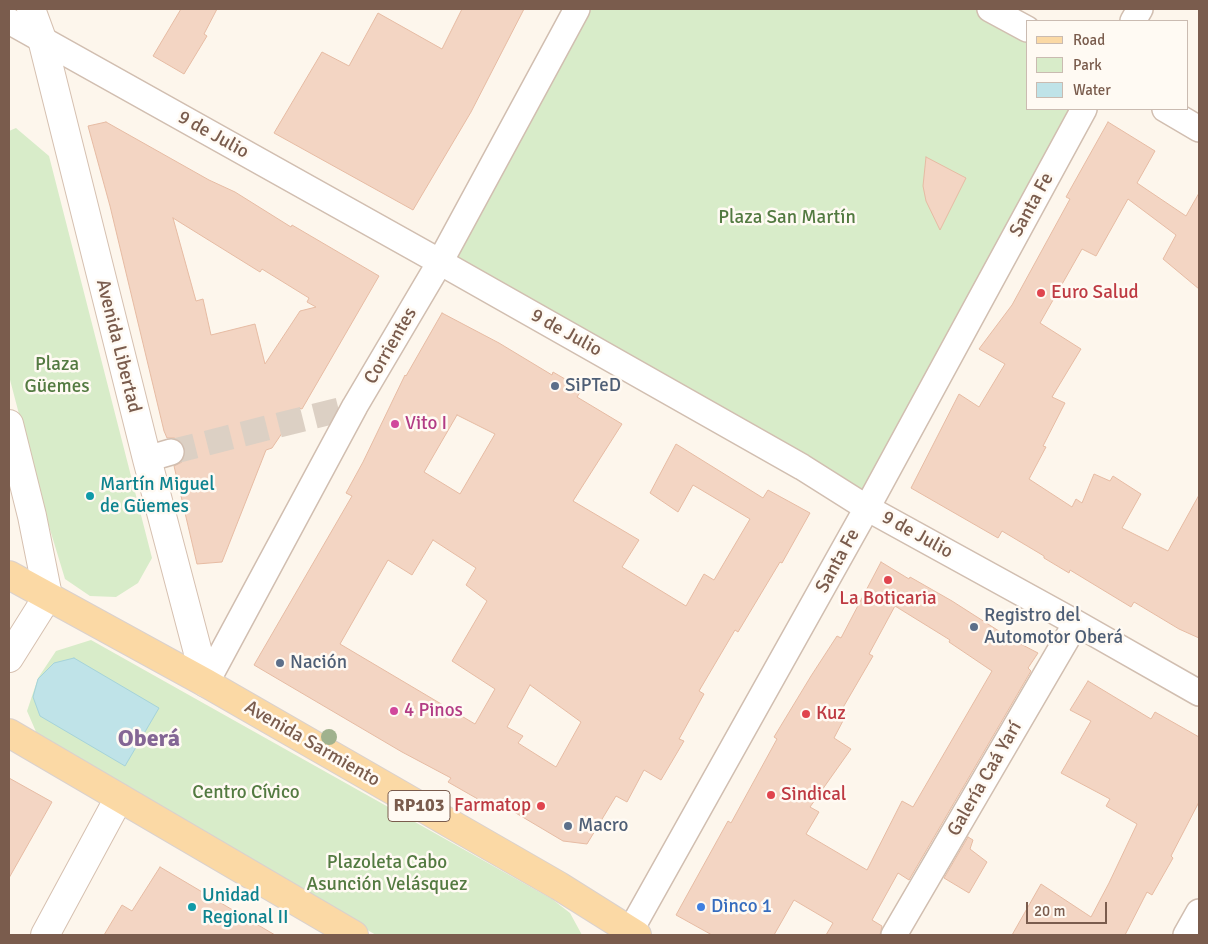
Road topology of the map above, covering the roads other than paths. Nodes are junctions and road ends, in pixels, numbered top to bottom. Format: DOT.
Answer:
graph roads {
  1 [pos="577,9"];
  2 [pos="990,9"];
  3 [pos="1140,9"];
  4 [pos="20,16"];
  5 [pos="1134,20"];
  6 [pos="1026,28"];
  7 [pos="42,39"];
  8 [pos="1083,110"];
  9 [pos="1167,110"];
  10 [pos="1199,129"];
  11 [pos="440,262"];
  12 [pos="9,424"];
  13 [pos="867,508"];
  14 [pos="9,575"];
  15 [pos="48,596"];
  16 [pos="1076,623"];
  17 [pos="9,658"];
  18 [pos="206,683"];
  19 [pos="1199,693"];
  20 [pos="9,733"];
  21 [pos="119,798"];
  22 [pos="1199,912"];
  23 [pos="632,934"];
  24 [pos="45,935"];
  25 [pos="354,935"];
  26 [pos="894,935"];
  27 [pos="1186,935"];
  1 -- 11 [label="street, Corrientes"];
  2 -- 6 [label="street"];
  3 -- 5 [label="street"];
  4 -- 7 [label="main road, Avenida Libertad"];
  7 -- 11 [label="street, 9 de Julio"];
  7 -- 18 [label="main road, Avenida Libertad"];
  8 -- 13 [label="street, Santa Fe"];
  9 -- 10 [label="street"];
  11 -- 13 [label="street, 9 de Julio"];
  11 -- 18 [label="street, Corrientes"];
  12 -- 15 [label="main road"];
  13 -- 16 [label="street, 9 de Julio"];
  13 -- 23 [label="street, Santa Fe"];
  14 -- 15 [label="main road, Avenida Sarmiento / RP103"];
  15 -- 17 [label="main road"];
  15 -- 18 [label="main road, Avenida Sarmiento / RP103"];
  16 -- 19 [label="street, 9 de Julio"];
  16 -- 26 [label="street, Galería Caá Yarí"];
  18 -- 23 [label="main road, Avenida Sarmiento / RP103"];
  20 -- 21 [label="main road"];
  21 -- 24 [label="main road"];
  21 -- 25 [label="main road"];
  22 -- 27 [label="street"];
}
